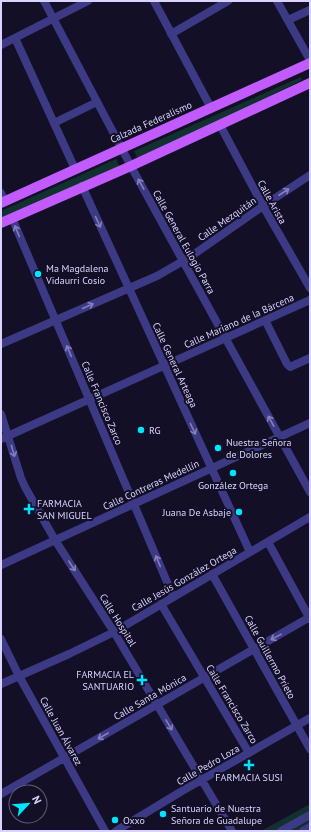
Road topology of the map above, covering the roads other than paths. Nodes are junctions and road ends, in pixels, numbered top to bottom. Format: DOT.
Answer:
graph roads {
  1 [pos="44,1"];
  2 [pos="88,1"];
  3 [pos="154,1"];
  4 [pos="228,1"];
  5 [pos="277,1"];
  6 [pos="310,10"];
  7 [pos="53,19"];
  8 [pos="288,20"];
  9 [pos="171,34"];
  10 [pos="15,38"];
  11 [pos="1,45"];
  12 [pos="310,61"];
  13 [pos="310,83"];
  14 [pos="97,102"];
  15 [pos="211,108"];
  16 [pos="54,123"];
  17 [pos="220,125"];
  18 [pos="122,148"];
  19 [pos="131,166"];
  20 [pos="75,169"];
  21 [pos="310,176"];
  22 [pos="82,186"];
  23 [pos="2,199"];
  24 [pos="262,206"];
  25 [pos="12,218"];
  26 [pos="1,223"];
  27 [pos="183,261"];
  28 [pos="129,288"];
  29 [pos="310,288"];
  30 [pos="310,300"];
  31 [pos="56,320"];
  32 [pos="265,320"];
  33 [pos="226,338"];
  34 [pos="1,344"];
  35 [pos="310,358"];
  36 [pos="164,366"];
  37 [pos="90,400"];
  38 [pos="1,414"];
  39 [pos="310,423"];
  40 [pos="280,437"];
  41 [pos="5,438"];
  42 [pos="211,469"];
  43 [pos="310,492"];
  44 [pos="134,504"];
  45 [pos="310,517"];
  46 [pos="55,540"];
  47 [pos="268,542"];
  48 [pos="250,552"];
  49 [pos="1,566"];
  50 [pos="212,574"];
  51 [pos="173,596"];
  52 [pos="161,604"];
  53 [pos="310,618"];
  54 [pos="114,632"];
  55 [pos="1,639"];
  56 [pos="254,649"];
  57 [pos="19,676"];
  58 [pos="205,677"];
  59 [pos="1,684"];
  60 [pos="157,705"];
  61 [pos="310,718"];
  62 [pos="297,726"];
  63 [pos="310,749"];
  64 [pos="250,753"];
  65 [pos="64,758"];
  66 [pos="201,780"];
  67 [pos="1,794"];
  68 [pos="310,814"];
  69 [pos="310,827"];
  70 [pos="105,831"];
  71 [pos="116,831"];
  72 [pos="232,831"];
  73 [pos="281,831"];
  74 [pos="302,831"];
  1 -- 7 [label="street, Calle General Eulogio Parra"];
  2 -- 7 [label="street"];
  3 -- 9 [label="street"];
  4 -- 9 [label="street"];
  5 -- 8 [label="street"];
  6 -- 8 [label="street"];
  7 -- 10 [label="street"];
  7 -- 14 [label="street, Calle General Eulogio Parra"];
  8 -- 12 [label="street"];
  9 -- 15 [label="street"];
  10 -- 11 [label="street"];
  10 -- 16 [label="street"];
  12 -- 15 [label="main road, Calzada Federalismo"];
  13 -- 17 [label="main road"];
  14 -- 16 [label="street"];
  14 -- 18 [label="street, Calle General Eulogio Parra"];
  15 -- 18 [label="main road, Calzada Federalismo"];
  16 -- 20 [label="street"];
  17 -- 19 [label="main road"];
  17 -- 24 [label="street, Calle Arista"];
  18 -- 19 [label="street, Calle General Eulogio Parra"];
  18 -- 20 [label="main road, Calzada Federalismo"];
  19 -- 22 [label="main road"];
  27 -- 19 [label="street, Calle General Eulogio Parra, one-way"];
  20 -- 23 [label="main road, Calzada Federalismo"];
  24 -- 21 [label="street, Calle Mezquitán, one-way"];
  22 -- 25 [label="main road"];
  22 -- 28 [label="street, Calle General Arteaga, one-way"];
  24 -- 27 [label="street, Calle Mezquitán"];
  24 -- 29 [label="street, Calle Arista"];
  25 -- 26 [label="main road"];
  31 -- 25 [label="street, Calle Francisco Zarco, one-way"];
  27 -- 28 [label="street, Calle Mezquitán"];
  27 -- 33 [label="street, Calle General Eulogio Parra"];
  31 -- 28 [label="street, Calle Mezquitán, one-way"];
  28 -- 36 [label="street, Calle General Arteaga"];
  30 -- 32 [label="street, Calle Mariano de la Bárcena"];
  31 -- 34 [label="street, Calle Mezquitán"];
  37 -- 31 [label="street, Calle Francisco Zarco, one-way"];
  32 -- 33 [label="street, Calle Mariano de la Bárcena"];
  32 -- 35 [label="street"];
  33 -- 36 [label="street, Calle Mariano de la Bárcena"];
  40 -- 33 [label="street, Calle General Eulogio Parra, one-way"];
  36 -- 37 [label="street, Calle Mariano de la Bárcena"];
  36 -- 42 [label="street, Calle General Arteaga, one-way"];
  37 -- 41 [label="street, Calle Mariano de la Bárcena"];
  37 -- 44 [label="street, Calle Francisco Zarco"];
  38 -- 41 [label="street, Calle Hospital"];
  39 -- 40 [label="street, Calle Contreras Medellín"];
  40 -- 42 [label="street, Calle Contreras Medellín"];
  40 -- 43 [label="street, Calle General Eulogio Parra"];
  41 -- 46 [label="street, Calle Hospital, one-way"];
  42 -- 44 [label="street, Calle Contreras Medellín"];
  42 -- 48 [label="street, Calle General Arteaga"];
  44 -- 46 [label="street, Calle Contreras Medellín"];
  51 -- 44 [label="street, Calle Francisco Zarco, one-way"];
  45 -- 47 [label="street, Calle Jesús González Ortega"];
  46 -- 49 [label="street, Calle Contreras Medellín"];
  46 -- 54 [label="street, Calle Hospital, one-way"];
  47 -- 48 [label="street, Calle Jesús González Ortega"];
  47 -- 53 [label="street"];
  48 -- 50 [label="street, Calle Jesús González Ortega"];
  50 -- 51 [label="street, Calle Jesús González Ortega"];
  50 -- 56 [label="street, Calle Guillermo Prieto"];
  51 -- 52 [label="street, Calle Jesús González Ortega"];
  52 -- 54 [label="street, Calle Jesús González Ortega"];
  52 -- 58 [label="street, Calle Francisco Zarco"];
  53 -- 56 [label="street, Calle Santa Mónica, one-way"];
  54 -- 57 [label="street, Calle Jesús González Ortega"];
  54 -- 60 [label="street, Calle Hospital"];
  55 -- 57 [label="street, Calle Juan Álvarez"];
  56 -- 58 [label="street, Calle Santa Mónica"];
  56 -- 62 [label="street, Calle Guillermo Prieto"];
  57 -- 59 [label="street, Calle Jesús González Ortega"];
  57 -- 65 [label="street, Calle Juan Álvarez"];
  58 -- 60 [label="street, Calle Santa Mónica"];
  58 -- 64 [label="street, Calle Francisco Zarco"];
  60 -- 65 [label="street, Calle Santa Mónica, one-way"];
  60 -- 66 [label="street, Calle Hospital, one-way"];
  61 -- 62 [label="street, Calle Pedro Loza"];
  62 -- 63 [label="street, Calle Guillermo Prieto"];
  62 -- 64 [label="street, Calle Pedro Loza"];
  64 -- 66 [label="street, Calle Pedro Loza"];
  65 -- 67 [label="street, Calle Santa Mónica"];
  65 -- 70 [label="street, Calle Juan Álvarez"];
  66 -- 71 [label="street, Calle Pedro Loza"];
  66 -- 72 [label="street, Calle Hospital"];
  68 -- 73 [label="street"];
  69 -- 74 [label="street"];
}
